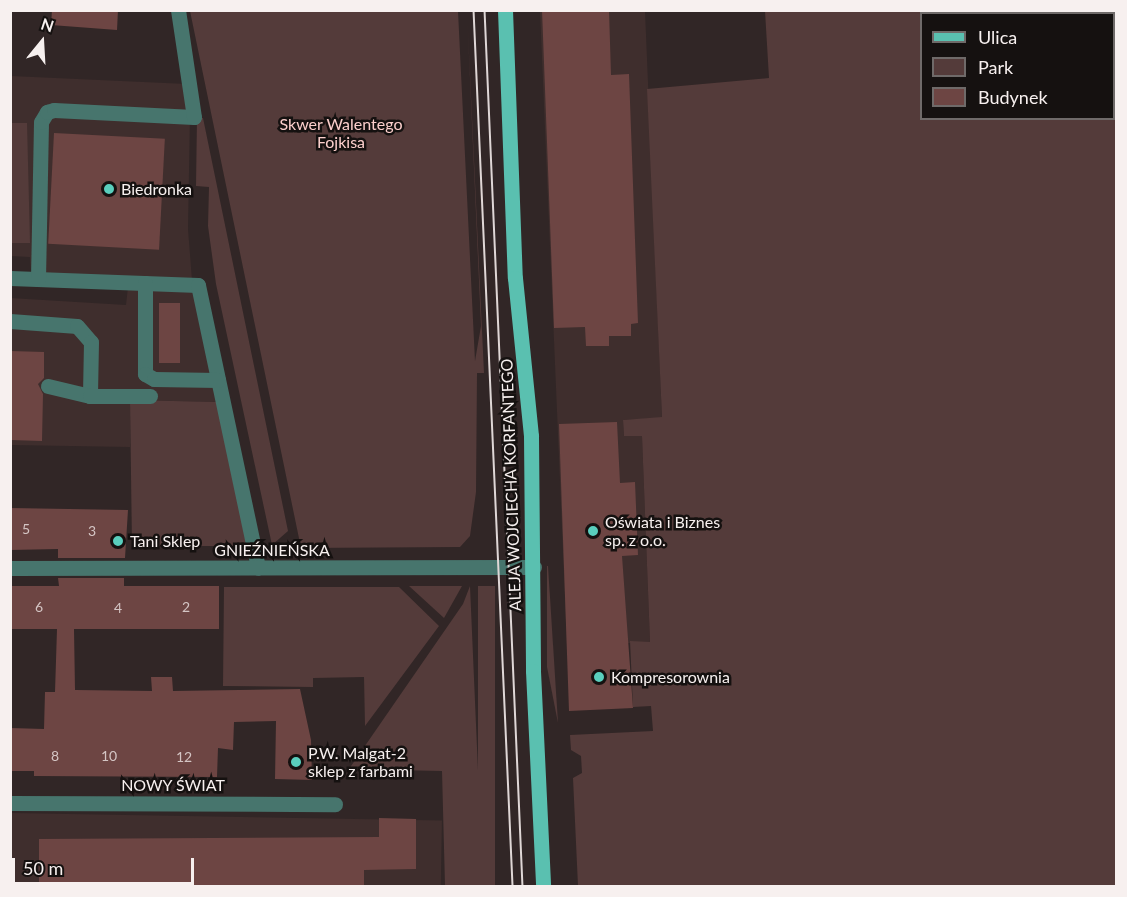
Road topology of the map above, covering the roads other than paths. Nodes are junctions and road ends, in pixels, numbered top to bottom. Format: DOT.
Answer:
graph roads {
  1 [pos="178,10"];
  2 [pos="505,10"];
  3 [pos="10,278"];
  4 [pos="38,279"];
  5 [pos="145,283"];
  6 [pos="10,321"];
  7 [pos="218,380"];
  8 [pos="48,386"];
  9 [pos="90,396"];
  10 [pos="150,396"];
  11 [pos="534,567"];
  12 [pos="10,568"];
  13 [pos="258,568"];
  14 [pos="10,803"];
  15 [pos="335,804"];
  16 [pos="543,886"];
  1 -- 4 [label="street"];
  2 -- 11 [label="main road, ALEJA WOJCIECHA KORFANTEGO"];
  3 -- 4 [label="street"];
  4 -- 5 [label="street"];
  5 -- 7 [label="street"];
  5 -- 7 [label="street"];
  6 -- 9 [label="street"];
  7 -- 13 [label="street"];
  8 -- 9 [label="street"];
  9 -- 10 [label="street"];
  11 -- 13 [label="street, GNIEŹNIEŃSKA"];
  11 -- 16 [label="main road, ALEJA WOJCIECHA KORFANTEGO"];
  12 -- 13 [label="street, GNIEŹNIEŃSKA"];
  14 -- 15 [label="street, NOWY ŚWIAT"];
}
